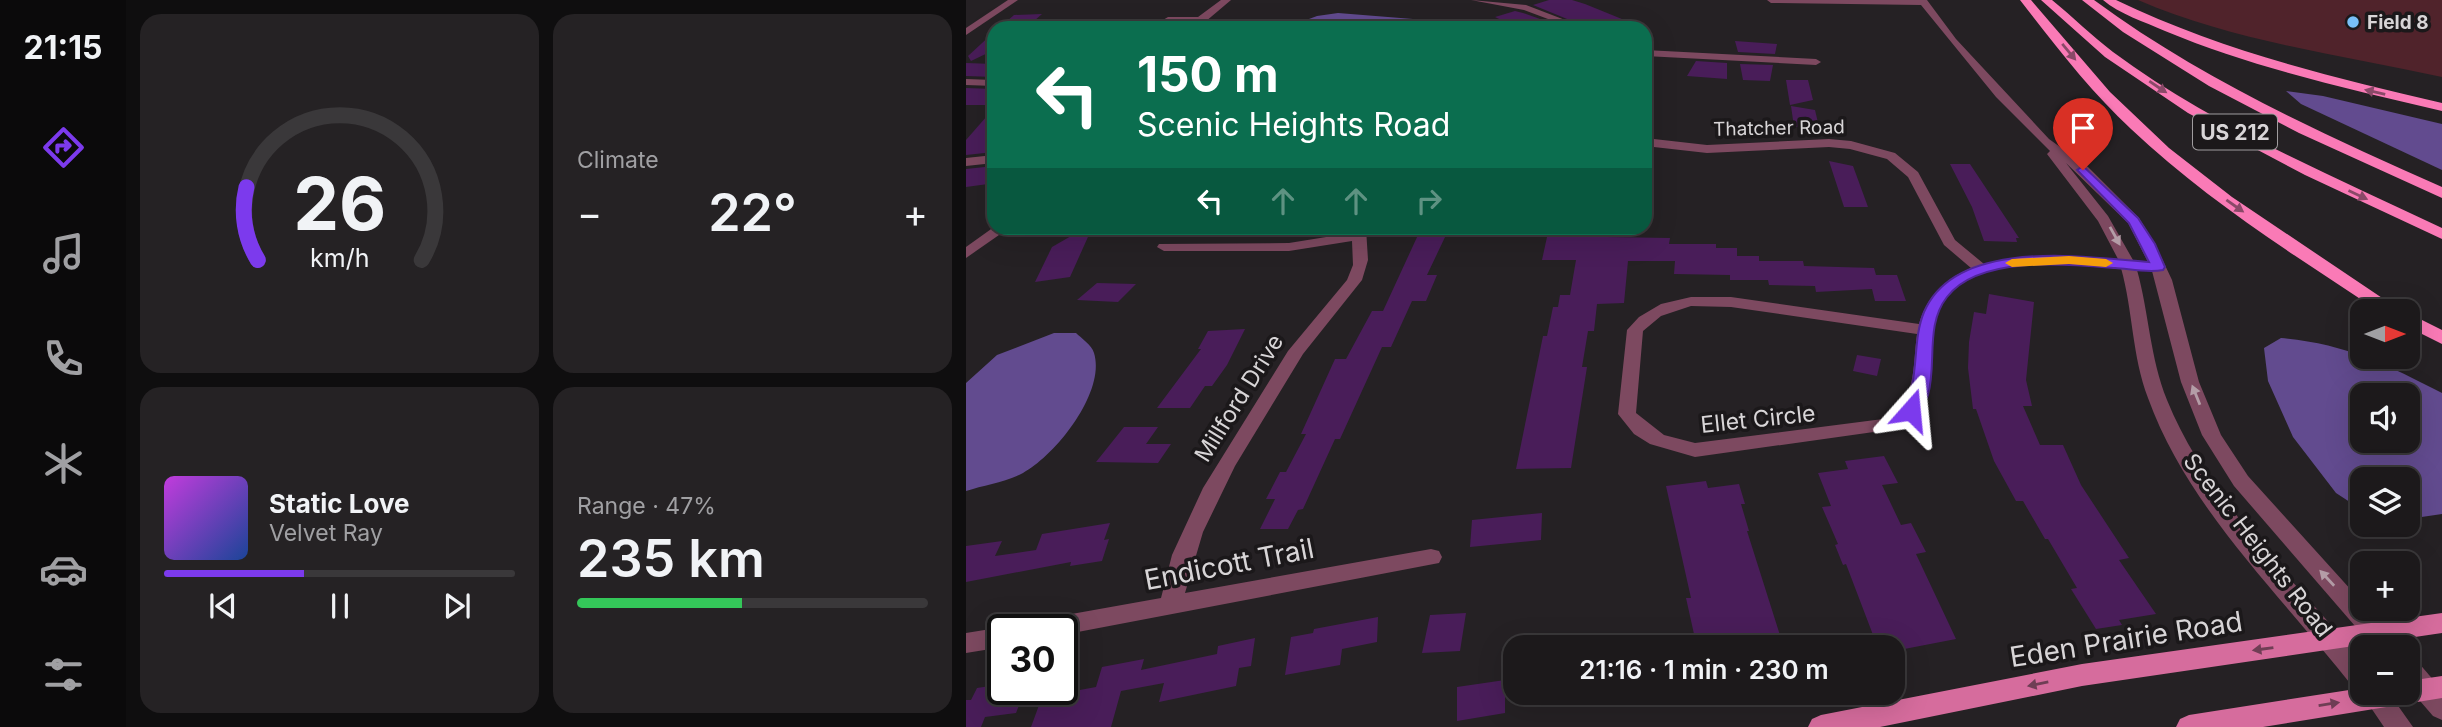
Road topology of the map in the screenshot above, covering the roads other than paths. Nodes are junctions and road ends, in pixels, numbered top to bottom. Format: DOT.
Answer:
graph roads {
  1 [pos="1014,0"];
  2 [pos="1227,0"];
  3 [pos="1475,0"];
  4 [pos="1771,0"];
  5 [pos="1781,0"];
  6 [pos="2025,0"];
  7 [pos="2046,0"];
  8 [pos="2087,0"];
  9 [pos="2108,0"];
  10 [pos="1923,1"];
  11 [pos="1168,20"];
  12 [pos="1202,20"];
  13 [pos="1564,21"];
  14 [pos="966,32"];
  15 [pos="1652,53"];
  16 [pos="1816,62"];
  17 [pos="966,82"];
  18 [pos="987,83"];
  19 [pos="2442,107"];
  20 [pos="2045,142"];
  21 [pos="1652,143"];
  22 [pos="987,160"];
  23 [pos="966,162"];
  24 [pos="2442,192"];
  25 [pos="2442,234"];
  26 [pos="992,235"];
  27 [pos="1344,235"];
  28 [pos="1358,235"];
  29 [pos="1164,247"];
  30 [pos="966,254"];
  31 [pos="2128,265"];
  32 [pos="2158,267"];
  33 [pos="1981,269"];
  34 [pos="2374,299"];
  35 [pos="2420,326"];
  36 [pos="1926,330"];
  37 [pos="2442,338"];
  38 [pos="1431,557"];
  39 [pos="1171,606"];
  40 [pos="1078,623"];
  41 [pos="2442,623"];
  42 [pos="2378,635"];
  43 [pos="2400,635"];
  44 [pos="2330,637"];
  45 [pos="2350,638"];
  46 [pos="987,639"];
  47 [pos="966,643"];
  48 [pos="2350,663"];
  49 [pos="2350,694"];
  50 [pos="2383,705"];
  51 [pos="1821,727"];
  52 [pos="2189,727"];
  53 [pos="2400,727"];
  1 -- 14 [label="street"];
  2 -- 12 [label="street"];
  3 -- 13 [label="street"];
  4 -- 5 [label="street"];
  5 -- 10 [label="street"];
  6 -- 34 [label="highway, one-way"];
  7 -- 25 [label="highway, US 212, one-way"];
  8 -- 24 [label="highway, US 212"];
  19 -- 9 [label="highway, one-way"];
  10 -- 20 [label="street, Scenic Heights Road"];
  11 -- 12 [label="street"];
  15 -- 16 [label="street"];
  17 -- 18 [label="street"];
  20 -- 31 [label="street, Scenic Heights Road, one-way"];
  20 -- 32 [label="street, Scenic Heights Road"];
  21 -- 33 [label="street, Thatcher Road"];
  22 -- 23 [label="street"];
  26 -- 30 [label="street"];
  27 -- 29 [label="street"];
  28 -- 39 [label="street, Millford Drive"];
  31 -- 32 [label="street, Ellet Circle"];
  31 -- 33 [label="street, Ellet Circle"];
  31 -- 44 [label="street, Scenic Heights Road"];
  42 -- 32 [label="street, Scenic Heights Road, one-way"];
  33 -- 36 [label="street, Ellet Circle"];
  35 -- 37 [label="highway"];
  36 -- 36 [label="street, Ellet Circle"];
  38 -- 39 [label="street, Endicott Trail"];
  39 -- 40 [label="street, Endicott Trail"];
  41 -- 43 [label="main road, Eden Prairie Road"];
  44 -- 45 [label="main road, Eden Prairie Road"];
  44 -- 48 [label="street, Scenic Heights Road"];
  44 -- 51 [label="main road, Eden Prairie Road, one-way"];
  46 -- 47 [label="street"];
  52 -- 49 [label="main road, one-way"];
  50 -- 53 [label="street, Scenic Heights Road"];
}
